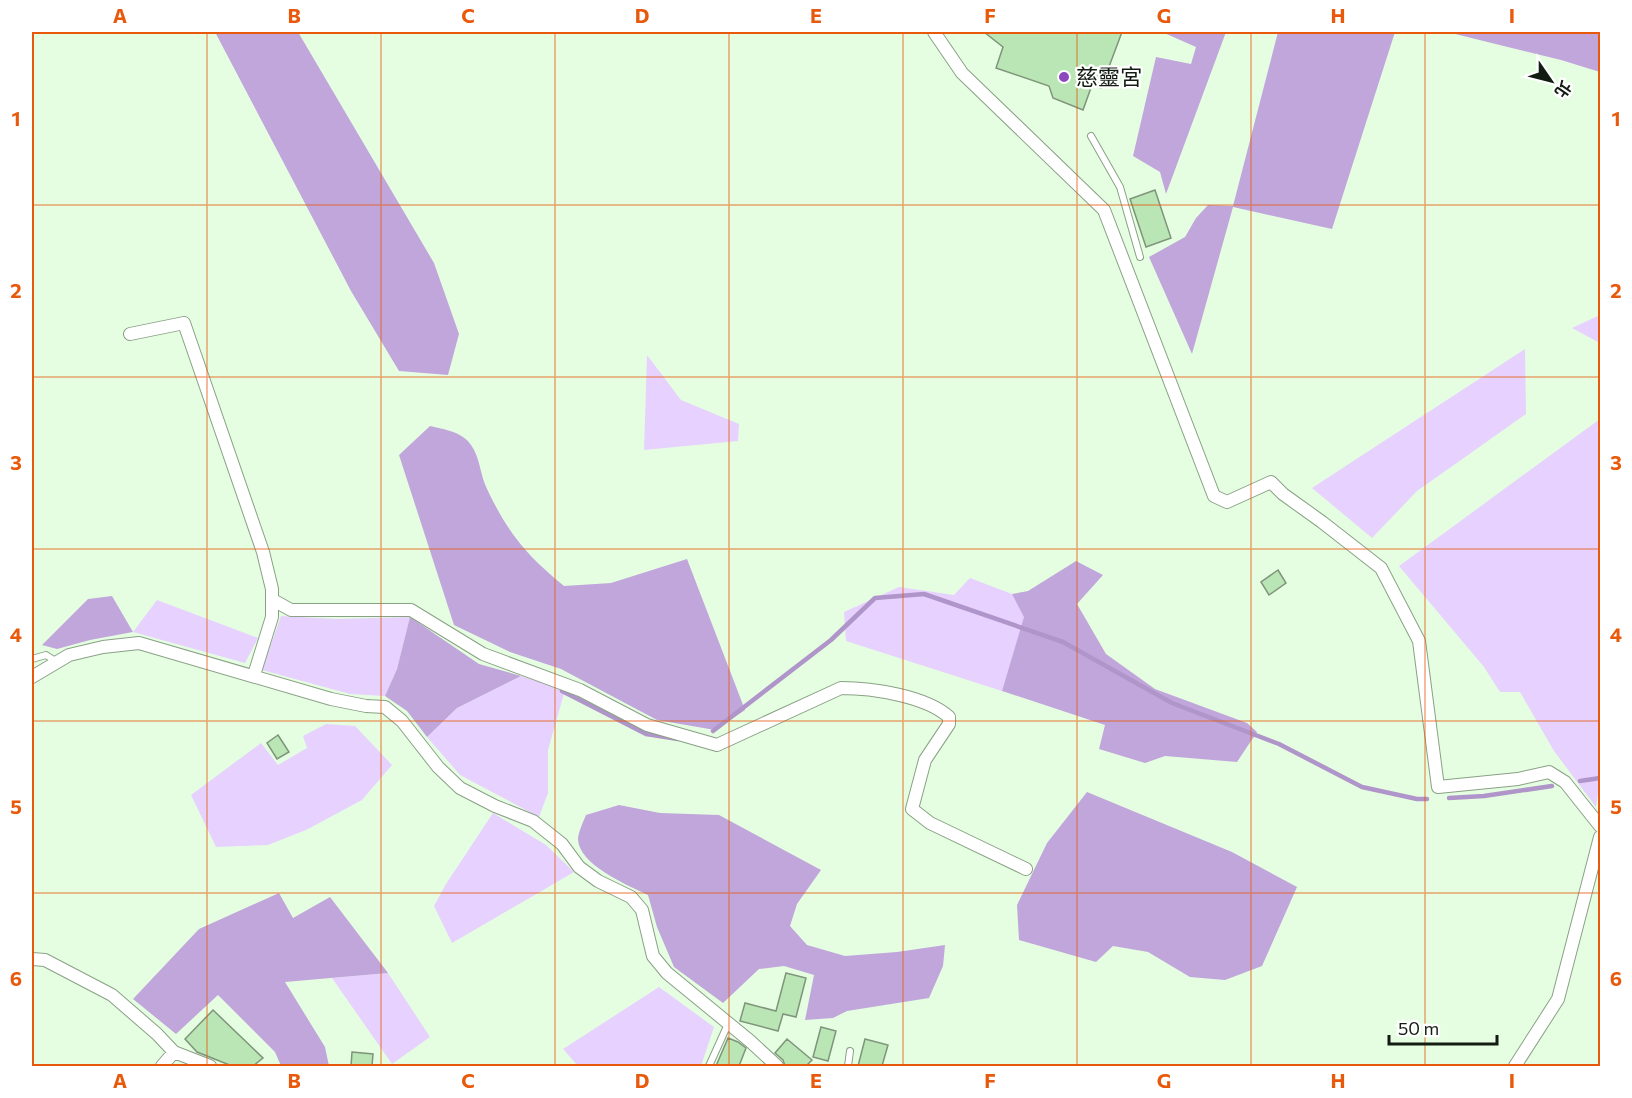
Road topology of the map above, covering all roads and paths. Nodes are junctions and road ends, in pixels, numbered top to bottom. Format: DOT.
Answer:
graph roads {
  1 [pos="934,32"];
  2 [pos="1091,136"];
  3 [pos="1140,257"];
  4 [pos="130,334"];
  5 [pos="273,600"];
  6 [pos="32,658"];
  7 [pos="58,662"];
  8 [pos="254,675"];
  9 [pos="32,677"];
  10 [pos="1600,826"];
  11 [pos="1600,837"];
  12 [pos="1026,869"];
  13 [pos="32,959"];
  14 [pos="729,1023"];
  15 [pos="850,1050"];
  16 [pos="174,1052"];
  17 [pos="162,1066"];
  18 [pos="210,1066"];
  19 [pos="709,1066"];
  20 [pos="777,1066"];
  21 [pos="848,1066"];
  22 [pos="1515,1066"];
  1 -- 10 [label="street"];
  2 -- 3 [label="lane"];
  4 -- 5 [label="street"];
  5 -- 8 [label="street"];
  5 -- 12 [label="street"];
  6 -- 7 [label="lane"];
  7 -- 8 [label="street"];
  7 -- 9 [label="street"];
  8 -- 14 [label="street"];
  11 -- 22 [label="street"];
  13 -- 16 [label="street"];
  14 -- 19 [label="lane"];
  14 -- 20 [label="street"];
  15 -- 21 [label="lane"];
  16 -- 17 [label="street"];
  16 -- 18 [label="street"];
}
